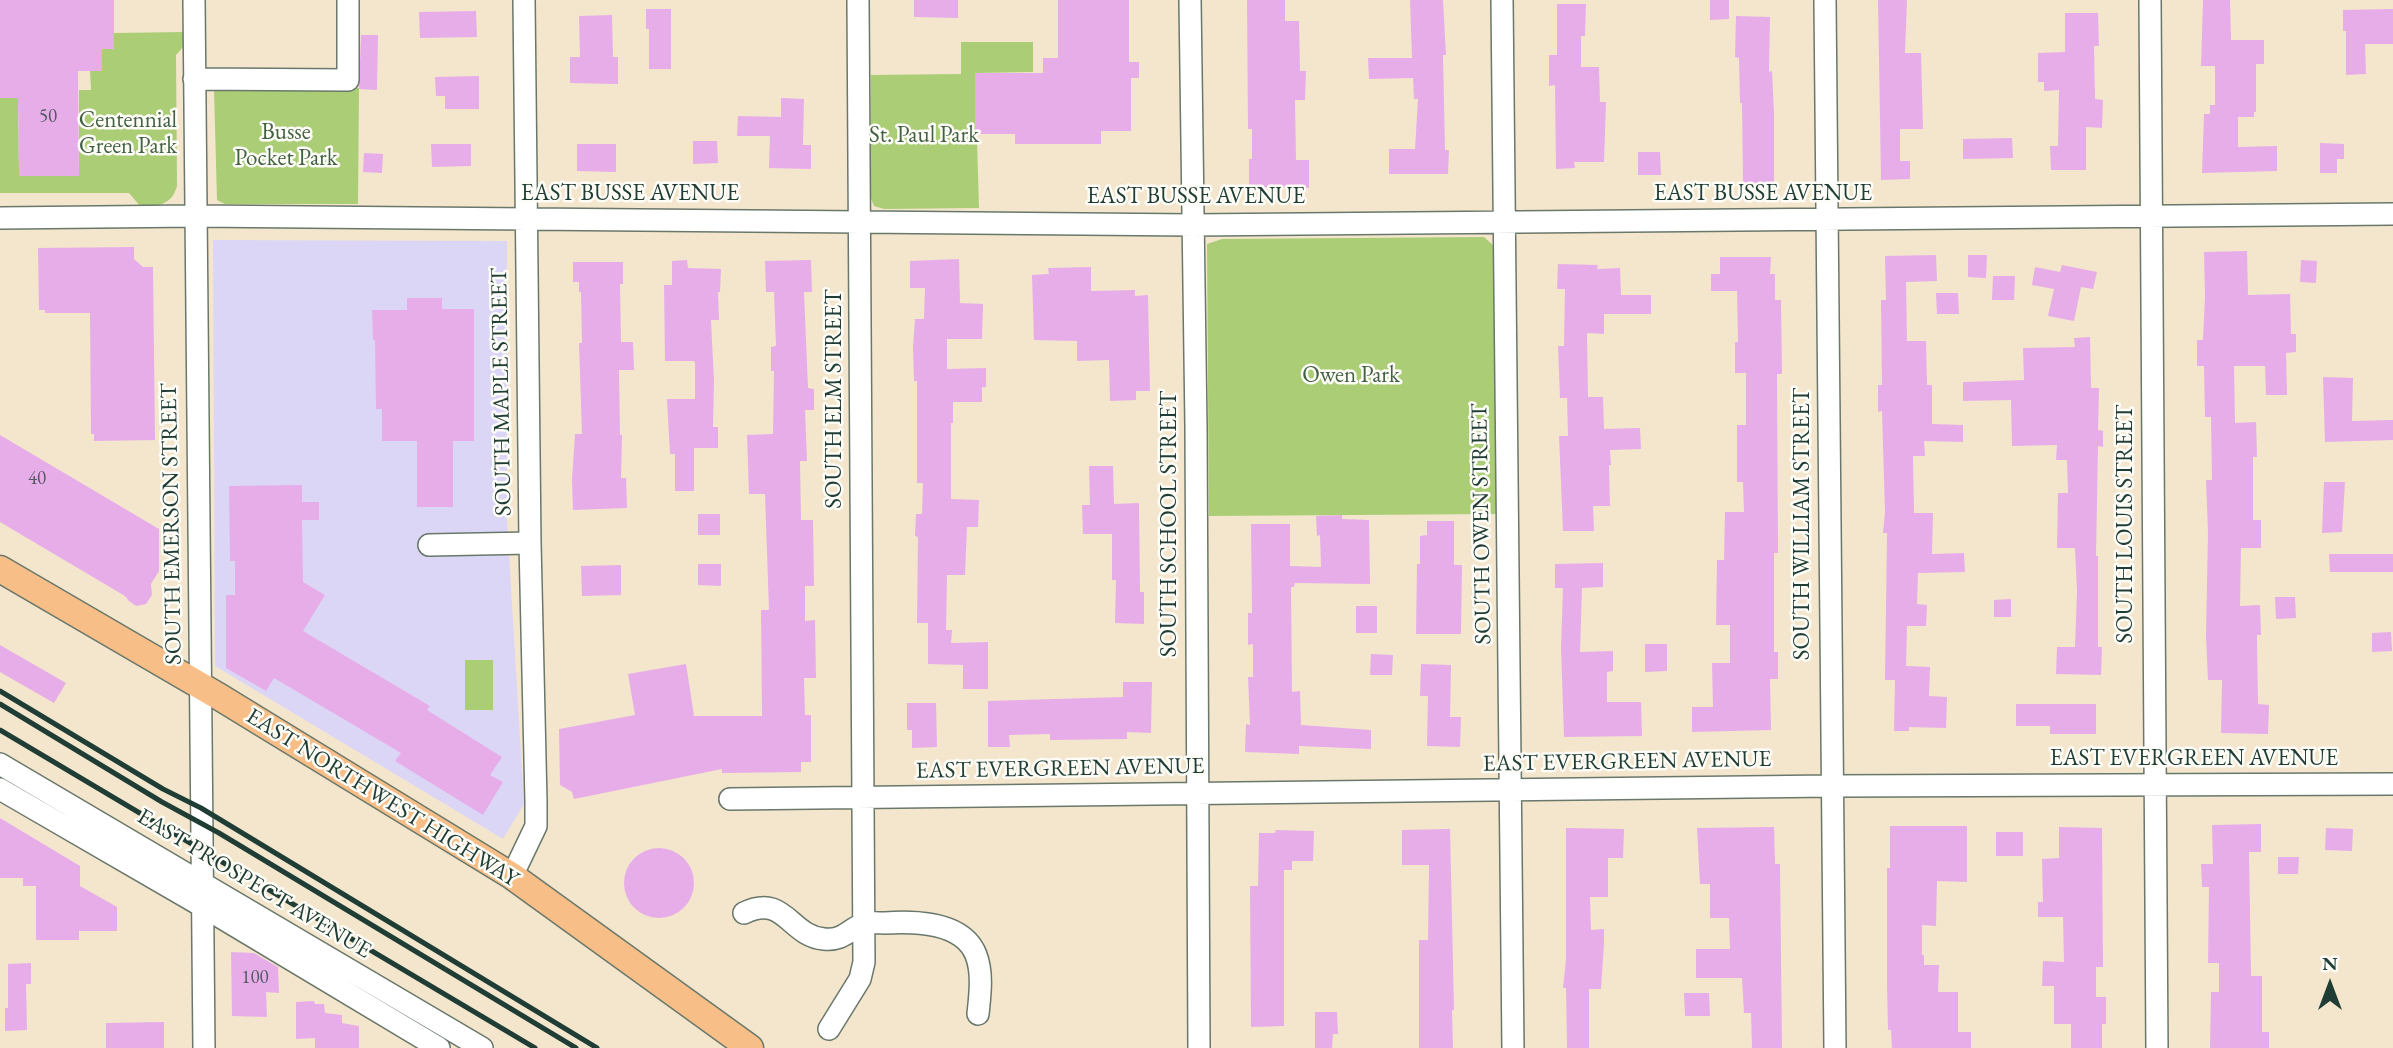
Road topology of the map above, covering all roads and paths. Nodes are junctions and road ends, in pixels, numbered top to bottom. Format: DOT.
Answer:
graph roads {
  1 [pos="194,0"];
  2 [pos="348,0"];
  3 [pos="524,0"];
  4 [pos="858,0"];
  5 [pos="1190,0"];
  6 [pos="1502,0"];
  7 [pos="1825,0"];
  8 [pos="2150,0"];
  9 [pos="194,79"];
  10 [pos="2393,214"];
  11 [pos="196,216"];
  12 [pos="0,218"];
  13 [pos="2151,218"];
  14 [pos="526,220"];
  15 [pos="1827,220"];
  16 [pos="1506,221"];
  17 [pos="860,223"];
  18 [pos="1193,225"];
  19 [pos="530,544"];
  20 [pos="429,545"];
  21 [pos="0,569"];
  22 [pos="200,686"];
  23 [pos="0,765"];
  24 [pos="2393,784"];
  25 [pos="1831,786"];
  26 [pos="2154,786"];
  27 [pos="0,789"];
  28 [pos="1511,789"];
  29 [pos="1198,793"];
  30 [pos="730,799"];
  31 [pos="862,799"];
  32 [pos="512,876"];
  33 [pos="202,883"];
  34 [pos="202,906"];
  35 [pos="744,913"];
  36 [pos="863,924"];
  37 [pos="978,1014"];
  38 [pos="829,1029"];
  39 [pos="204,1048"];
  40 [pos="439,1048"];
  41 [pos="482,1048"];
  42 [pos="750,1048"];
  43 [pos="1199,1048"];
  44 [pos="1513,1048"];
  45 [pos="1835,1048"];
  46 [pos="2157,1048"];
  1 -- 9 [label="street, SOUTH EMERSON STREET"];
  2 -- 9 [label="street"];
  3 -- 14 [label="street, SOUTH MAPLE STREET"];
  4 -- 17 [label="street, SOUTH ELM STREET"];
  5 -- 18 [label="street, SOUTH SCHOOL STREET"];
  6 -- 16 [label="street, SOUTH OWEN STREET"];
  7 -- 15 [label="street, SOUTH WILLIAM STREET"];
  8 -- 13 [label="street, SOUTH LOUIS STREET"];
  9 -- 11 [label="street, SOUTH EMERSON STREET"];
  10 -- 13 [label="street, EAST BUSSE AVENUE"];
  11 -- 12 [label="street, EAST BUSSE AVENUE"];
  11 -- 14 [label="street, EAST BUSSE AVENUE"];
  11 -- 22 [label="street, SOUTH EMERSON STREET"];
  13 -- 15 [label="street, EAST BUSSE AVENUE"];
  13 -- 26 [label="street, SOUTH LOUIS STREET"];
  14 -- 17 [label="street, EAST BUSSE AVENUE"];
  14 -- 19 [label="street, SOUTH MAPLE STREET"];
  15 -- 16 [label="street, EAST BUSSE AVENUE"];
  15 -- 25 [label="street, SOUTH WILLIAM STREET"];
  16 -- 18 [label="street, EAST BUSSE AVENUE"];
  16 -- 28 [label="street, SOUTH OWEN STREET"];
  17 -- 18 [label="street, EAST BUSSE AVENUE"];
  17 -- 31 [label="street, SOUTH ELM STREET"];
  18 -- 29 [label="street, SOUTH SCHOOL STREET"];
  19 -- 20 [label="street"];
  19 -- 32 [label="street, SOUTH MAPLE STREET"];
  21 -- 22 [label="main road, EAST NORTHWEST HIGHWAY"];
  22 -- 32 [label="main road, EAST NORTHWEST HIGHWAY"];
  22 -- 33 [label="street, SOUTH EMERSON STREET"];
  23 -- 33 [label="street, EAST PROSPECT AVENUE"];
  24 -- 26 [label="street, EAST EVERGREEN AVENUE"];
  25 -- 26 [label="street, EAST EVERGREEN AVENUE"];
  25 -- 28 [label="street, EAST EVERGREEN AVENUE"];
  25 -- 45 [label="street, SOUTH WILLIAM STREET"];
  26 -- 46 [label="street, SOUTH LOUIS STREET"];
  27 -- 34 [label="street, EAST PROSPECT AVENUE"];
  28 -- 29 [label="street, EAST EVERGREEN AVENUE"];
  28 -- 44 [label="street, SOUTH OWEN STREET"];
  29 -- 31 [label="street, EAST EVERGREEN AVENUE"];
  29 -- 43 [label="street, SOUTH SCHOOL STREET"];
  30 -- 31 [label="street, EAST EVERGREEN AVENUE"];
  31 -- 36 [label="street, SOUTH ELM STREET"];
  32 -- 42 [label="main road, EAST NORTHWEST HIGHWAY"];
  33 -- 34 [label="street, SOUTH EMERSON STREET"];
  33 -- 41 [label="street, EAST PROSPECT AVENUE"];
  34 -- 39 [label="street, SOUTH EMERSON STREET"];
  34 -- 40 [label="street, EAST PROSPECT AVENUE"];
  35 -- 36 [label="street"];
  36 -- 37 [label="street"];
  36 -- 38 [label="street, SOUTH ELM STREET"];
}
